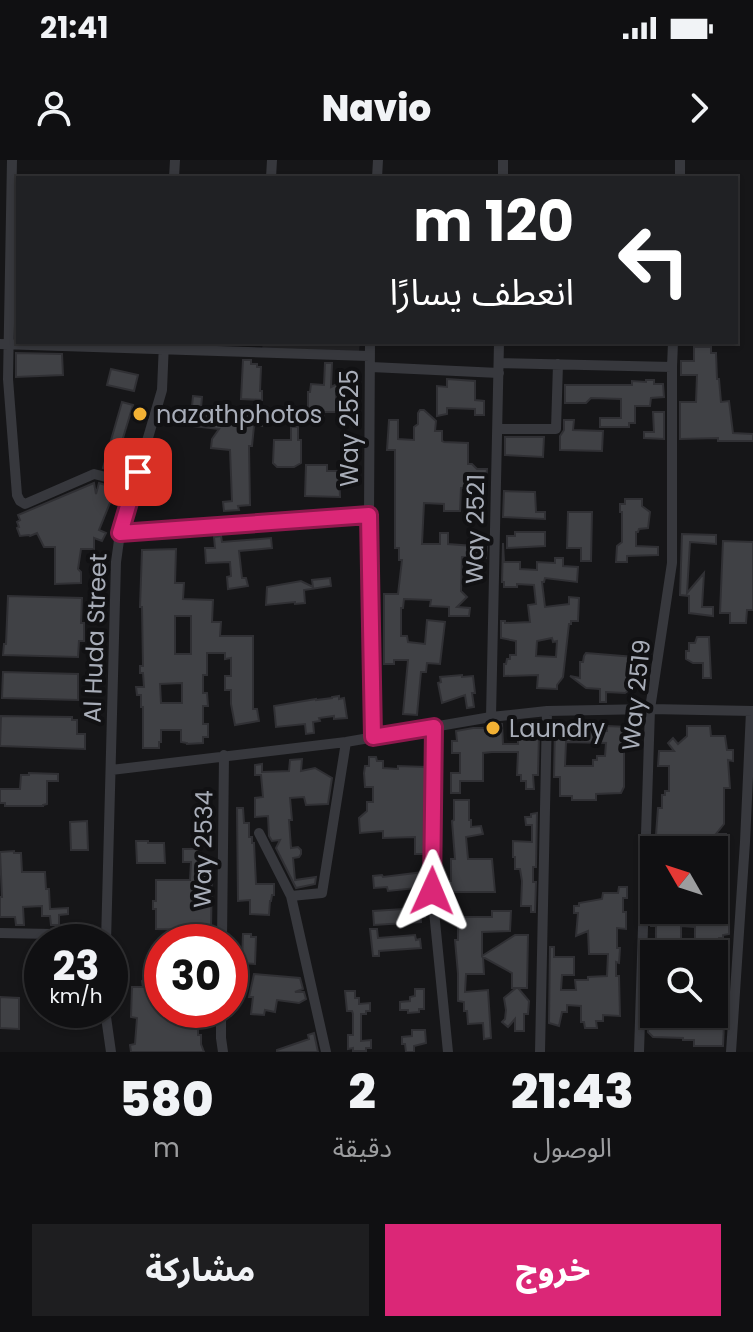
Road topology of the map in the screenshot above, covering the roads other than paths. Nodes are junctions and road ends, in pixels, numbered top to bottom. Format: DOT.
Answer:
graph roads {
  1 [pos="12,160"];
  2 [pos="4,344"];
  3 [pos="370,344"];
  4 [pos="499,344"];
  5 [pos="673,344"];
  6 [pos="164,345"];
  7 [pos="370,361"];
  8 [pos="558,364"];
  9 [pos="672,367"];
  10 [pos="499,368"];
  11 [pos="498,429"];
  12 [pos="134,484"];
  13 [pos="369,515"];
  14 [pos="120,533"];
  15 [pos="650,709"];
  16 [pos="547,711"];
  17 [pos="752,711"];
  18 [pos="491,717"];
  19 [pos="434,727"];
  20 [pos="373,737"];
  21 [pos="346,742"];
  22 [pos="224,755"];
  23 [pos="111,770"];
  24 [pos="259,833"];
  25 [pos="291,896"];
  26 [pos="106,924"];
  27 [pos="222,924"];
  28 [pos="0,933"];
  29 [pos="24,934"];
  30 [pos="108,1028"];
  31 [pos="221,1028"];
  32 [pos="111,1052"];
  33 [pos="223,1052"];
  34 [pos="326,1052"];
  35 [pos="448,1052"];
  36 [pos="540,1052"];
  37 [pos="639,1052"];
  38 [pos="731,1052"];
  1 -- 2 [label="street"];
  2 -- 6 [label="street"];
  2 -- 12 [label="street"];
  3 -- 7 [label="street, Way 2525"];
  4 -- 10 [label="street, Way 2521"];
  5 -- 9 [label="street, Way 2519"];
  6 -- 7 [label="street"];
  6 -- 12 [label="street, Al Huda Street"];
  7 -- 10 [label="street"];
  7 -- 13 [label="street, Way 2525"];
  8 -- 9 [label="street"];
  8 -- 10 [label="street"];
  8 -- 11 [label="street"];
  9 -- 15 [label="street, Way 2519"];
  10 -- 11 [label="street, Way 2521"];
  11 -- 18 [label="street, Way 2521"];
  12 -- 14 [label="street, Al Huda Street"];
  13 -- 14 [label="street, Way 2525"];
  13 -- 20 [label="street, Way 2525"];
  14 -- 23 [label="street, Al Huda Street"];
  15 -- 16 [label="street"];
  15 -- 17 [label="street"];
  15 -- 37 [label="street, Way 2519"];
  16 -- 18 [label="street"];
  16 -- 36 [label="street"];
  17 -- 38 [label="street"];
  18 -- 19 [label="street"];
  19 -- 20 [label="street"];
  19 -- 35 [label="street"];
  20 -- 21 [label="street"];
  21 -- 22 [label="street"];
  21 -- 25 [label="street"];
  22 -- 23 [label="street"];
  22 -- 27 [label="street, Way 2534"];
  23 -- 26 [label="street, Al Huda Street"];
  24 -- 25 [label="street"];
  25 -- 34 [label="street"];
  28 -- 29 [label="street"];
  30 -- 32 [label="street"];
  31 -- 33 [label="street"];
}
